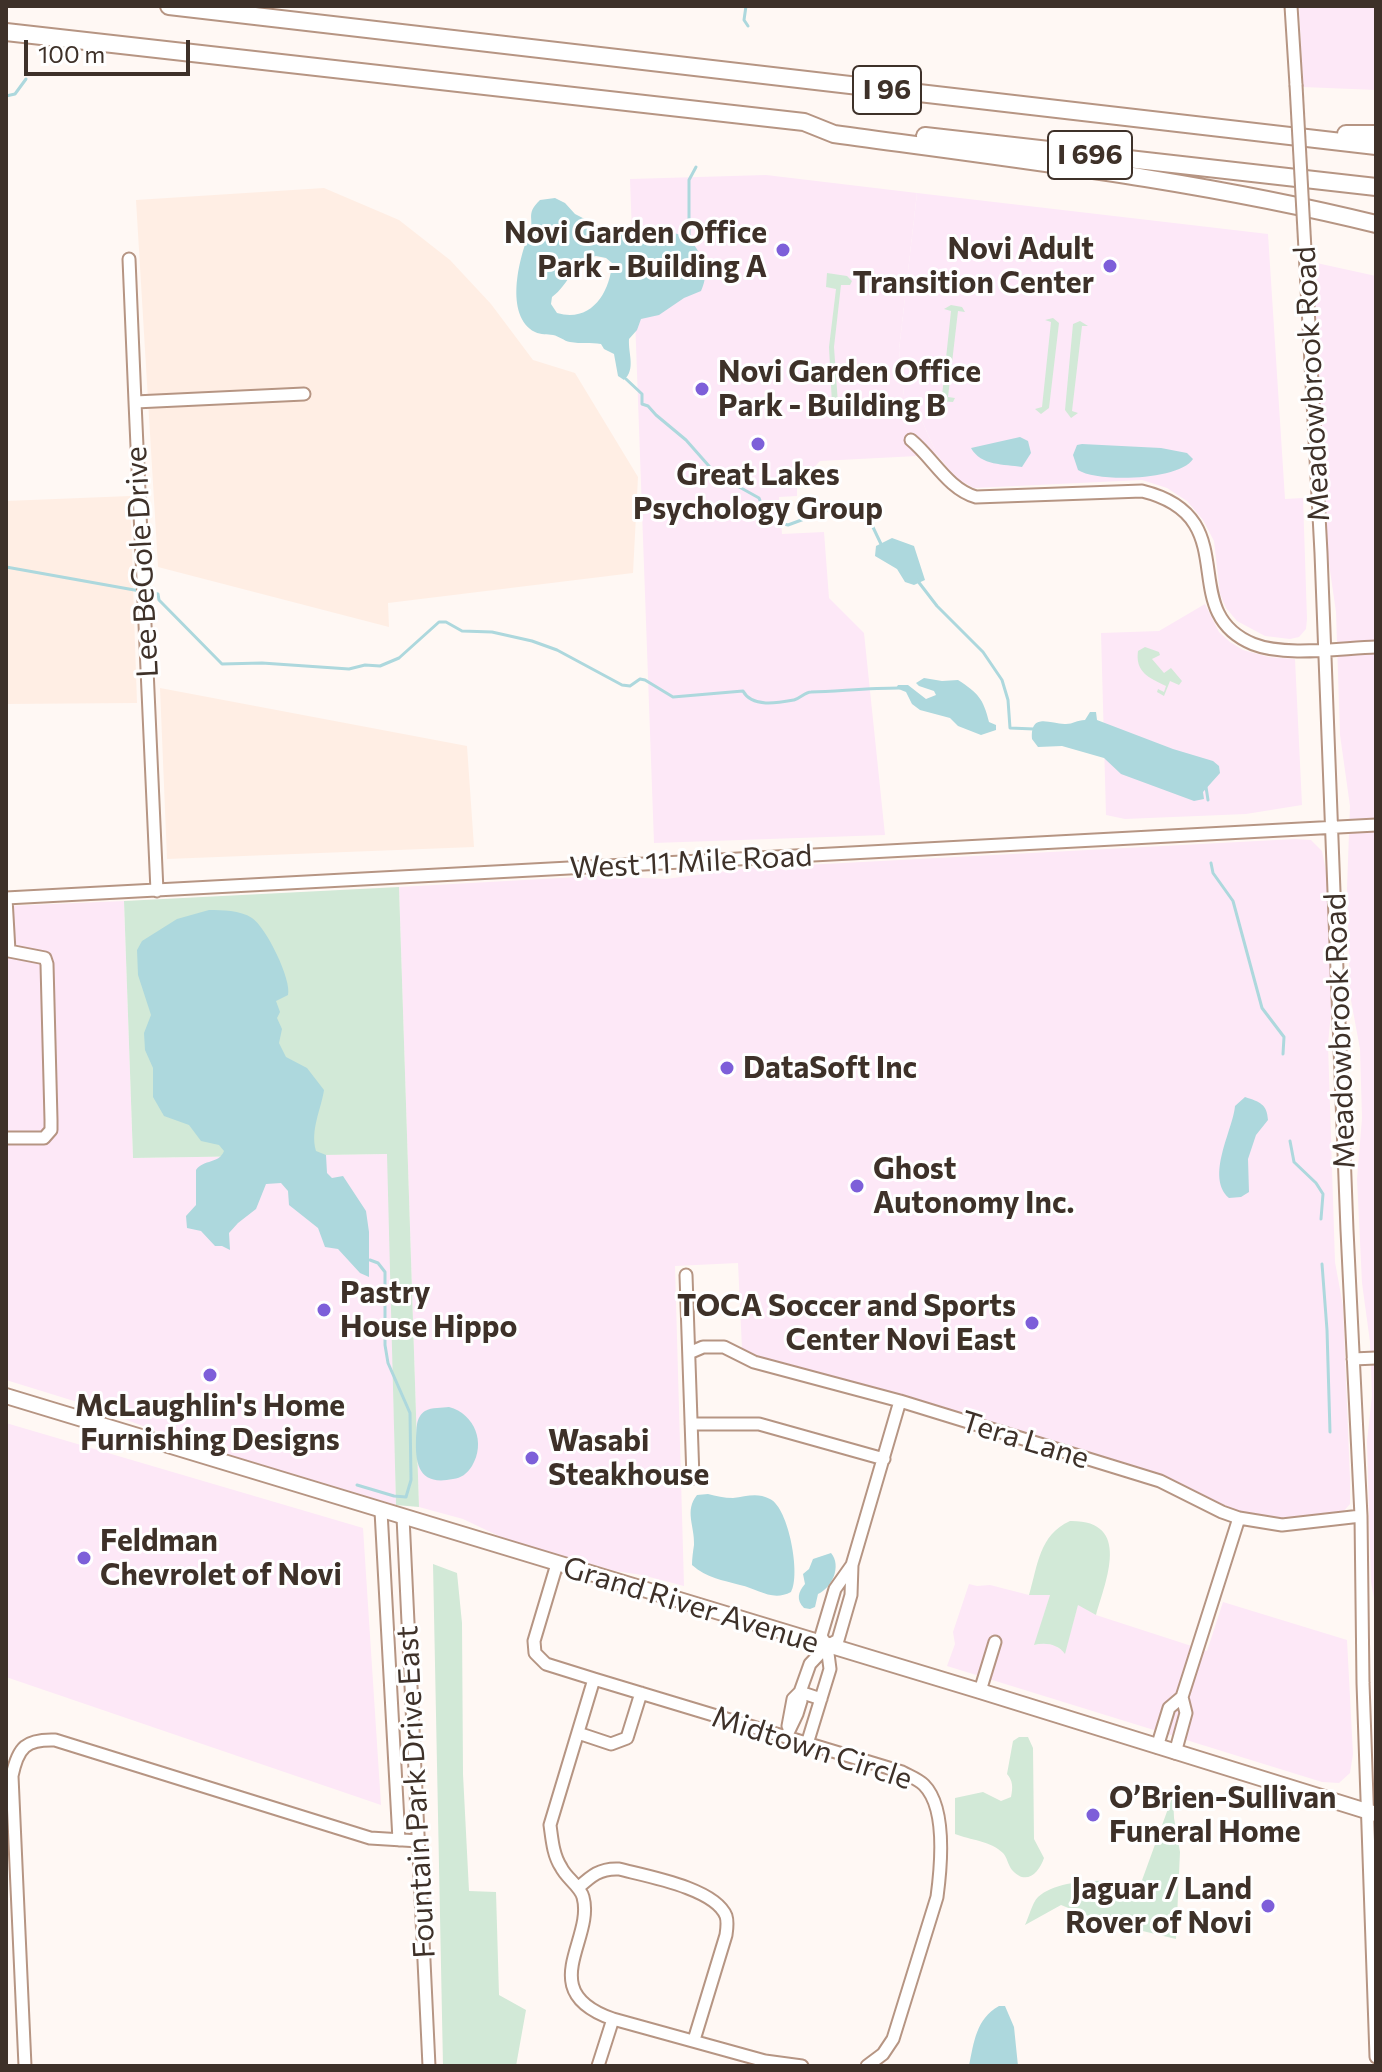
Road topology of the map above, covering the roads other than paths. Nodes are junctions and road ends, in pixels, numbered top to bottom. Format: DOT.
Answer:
graph roads {
  1 [pos="169,6"];
  2 [pos="1291,6"];
  3 [pos="6,32"];
  4 [pos="804,122"];
  5 [pos="1376,134"];
  6 [pos="1292,136"];
  7 [pos="1376,146"];
  8 [pos="1376,187"];
  9 [pos="1376,224"];
  10 [pos="129,259"];
  11 [pos="304,394"];
  12 [pos="135,402"];
  13 [pos="911,440"];
  14 [pos="1376,647"];
  15 [pos="1325,648"];
  16 [pos="1376,825"];
  17 [pos="1333,826"];
  18 [pos="157,891"];
  19 [pos="6,898"];
  20 [pos="7,951"];
  21 [pos="6,1138"];
  22 [pos="686,1275"];
  23 [pos="689,1353"];
  24 [pos="1376,1358"];
  25 [pos="1353,1359"];
  26 [pos="6,1396"];
  27 [pos="900,1401"];
  28 [pos="691,1424"];
  29 [pos="884,1459"];
  30 [pos="693,1478"];
  31 [pos="381,1511"];
  32 [pos="1361,1516"];
  33 [pos="403,1517"];
  34 [pos="1239,1518"];
  35 [pos="557,1564"];
  36 [pos="852,1565"];
  37 [pos="995,1642"];
  38 [pos="832,1643"];
  39 [pos="594,1679"];
  40 [pos="980,1691"];
  41 [pos="800,1692"];
  42 [pos="641,1693"];
  43 [pos="1182,1697"];
  44 [pos="821,1699"];
  45 [pos="578,1733"];
  46 [pos="787,1733"];
  47 [pos="807,1744"];
  48 [pos="1157,1747"];
  49 [pos="1175,1753"];
  50 [pos="1372,1813"];
  51 [pos="399,1840"];
  52 [pos="419,1841"];
  53 [pos="578,1888"];
  54 [pos="613,2019"];
  55 [pos="694,2040"];
  56 [pos="1376,2057"];
  57 [pos="25,2066"];
  58 [pos="429,2066"];
  59 [pos="598,2066"];
  60 [pos="802,2066"];
  61 [pos="867,2066"];
  1 -- 6 [label="highway, I 96"];
  2 -- 15 [label="street, Meadowbrook Road, bridge"];
  3 -- 4 [label="highway"];
  4 -- 8 [label="highway, I 696"];
  4 -- 9 [label="highway"];
  5 -- 6 [label="highway"];
  6 -- 7 [label="highway, I 96"];
  10 -- 12 [label="street"];
  11 -- 12 [label="street, Lee BeGole Drive"];
  12 -- 18 [label="street, Lee BeGole Drive"];
  13 -- 15 [label="street"];
  14 -- 15 [label="street"];
  15 -- 17 [label="street, Meadowbrook Road"];
  16 -- 17 [label="street, West 11 Mile Road"];
  17 -- 18 [label="street, West 11 Mile Road"];
  17 -- 25 [label="street, Meadowbrook Road"];
  18 -- 19 [label="street, West 11 Mile Road"];
  19 -- 20 [label="street"];
  20 -- 21 [label="street"];
  22 -- 23 [label="street"];
  23 -- 27 [label="street, Tera Lane"];
  23 -- 28 [label="street"];
  24 -- 25 [label="street"];
  25 -- 32 [label="street, Meadowbrook Road"];
  26 -- 31 [label="main road, Grand River Avenue"];
  27 -- 29 [label="street"];
  27 -- 34 [label="street, Tera Lane"];
  28 -- 29 [label="street"];
  28 -- 30 [label="street"];
  29 -- 36 [label="street"];
  31 -- 33 [label="main road, Grand River Avenue"];
  31 -- 51 [label="street, Fountain Park Drive East"];
  32 -- 34 [label="street, Tera Lane"];
  32 -- 50 [label="street, Meadowbrook Road"];
  33 -- 35 [label="main road, Grand River Avenue"];
  33 -- 52 [label="street, Fountain Park Drive East"];
  34 -- 43 [label="street"];
  35 -- 38 [label="main road, Grand River Avenue"];
  35 -- 39 [label="street, Midtown Circle"];
  36 -- 38 [label="street"];
  36 -- 38 [label="street"];
  37 -- 40 [label="street"];
  38 -- 40 [label="main road, Grand River Avenue"];
  38 -- 41 [label="street"];
  38 -- 44 [label="street"];
  39 -- 42 [label="street, Midtown Circle"];
  39 -- 45 [label="street"];
  40 -- 48 [label="main road, Grand River Avenue"];
  41 -- 44 [label="street"];
  41 -- 46 [label="street"];
  42 -- 45 [label="street"];
  42 -- 46 [label="street, Midtown Circle"];
  43 -- 48 [label="street"];
  43 -- 49 [label="street"];
  44 -- 47 [label="street"];
  45 -- 53 [label="street"];
  46 -- 47 [label="street, Midtown Circle"];
  47 -- 61 [label="street, Midtown Circle"];
  48 -- 49 [label="main road, Grand River Avenue"];
  49 -- 50 [label="main road, Grand River Avenue"];
  50 -- 56 [label="street, Meadowbrook Road"];
  51 -- 52 [label="street"];
  51 -- 57 [label="street"];
  52 -- 58 [label="street, Fountain Park Drive East"];
  53 -- 54 [label="street"];
  53 -- 55 [label="street"];
  54 -- 55 [label="street"];
  54 -- 59 [label="street"];
  55 -- 60 [label="street"];
}
